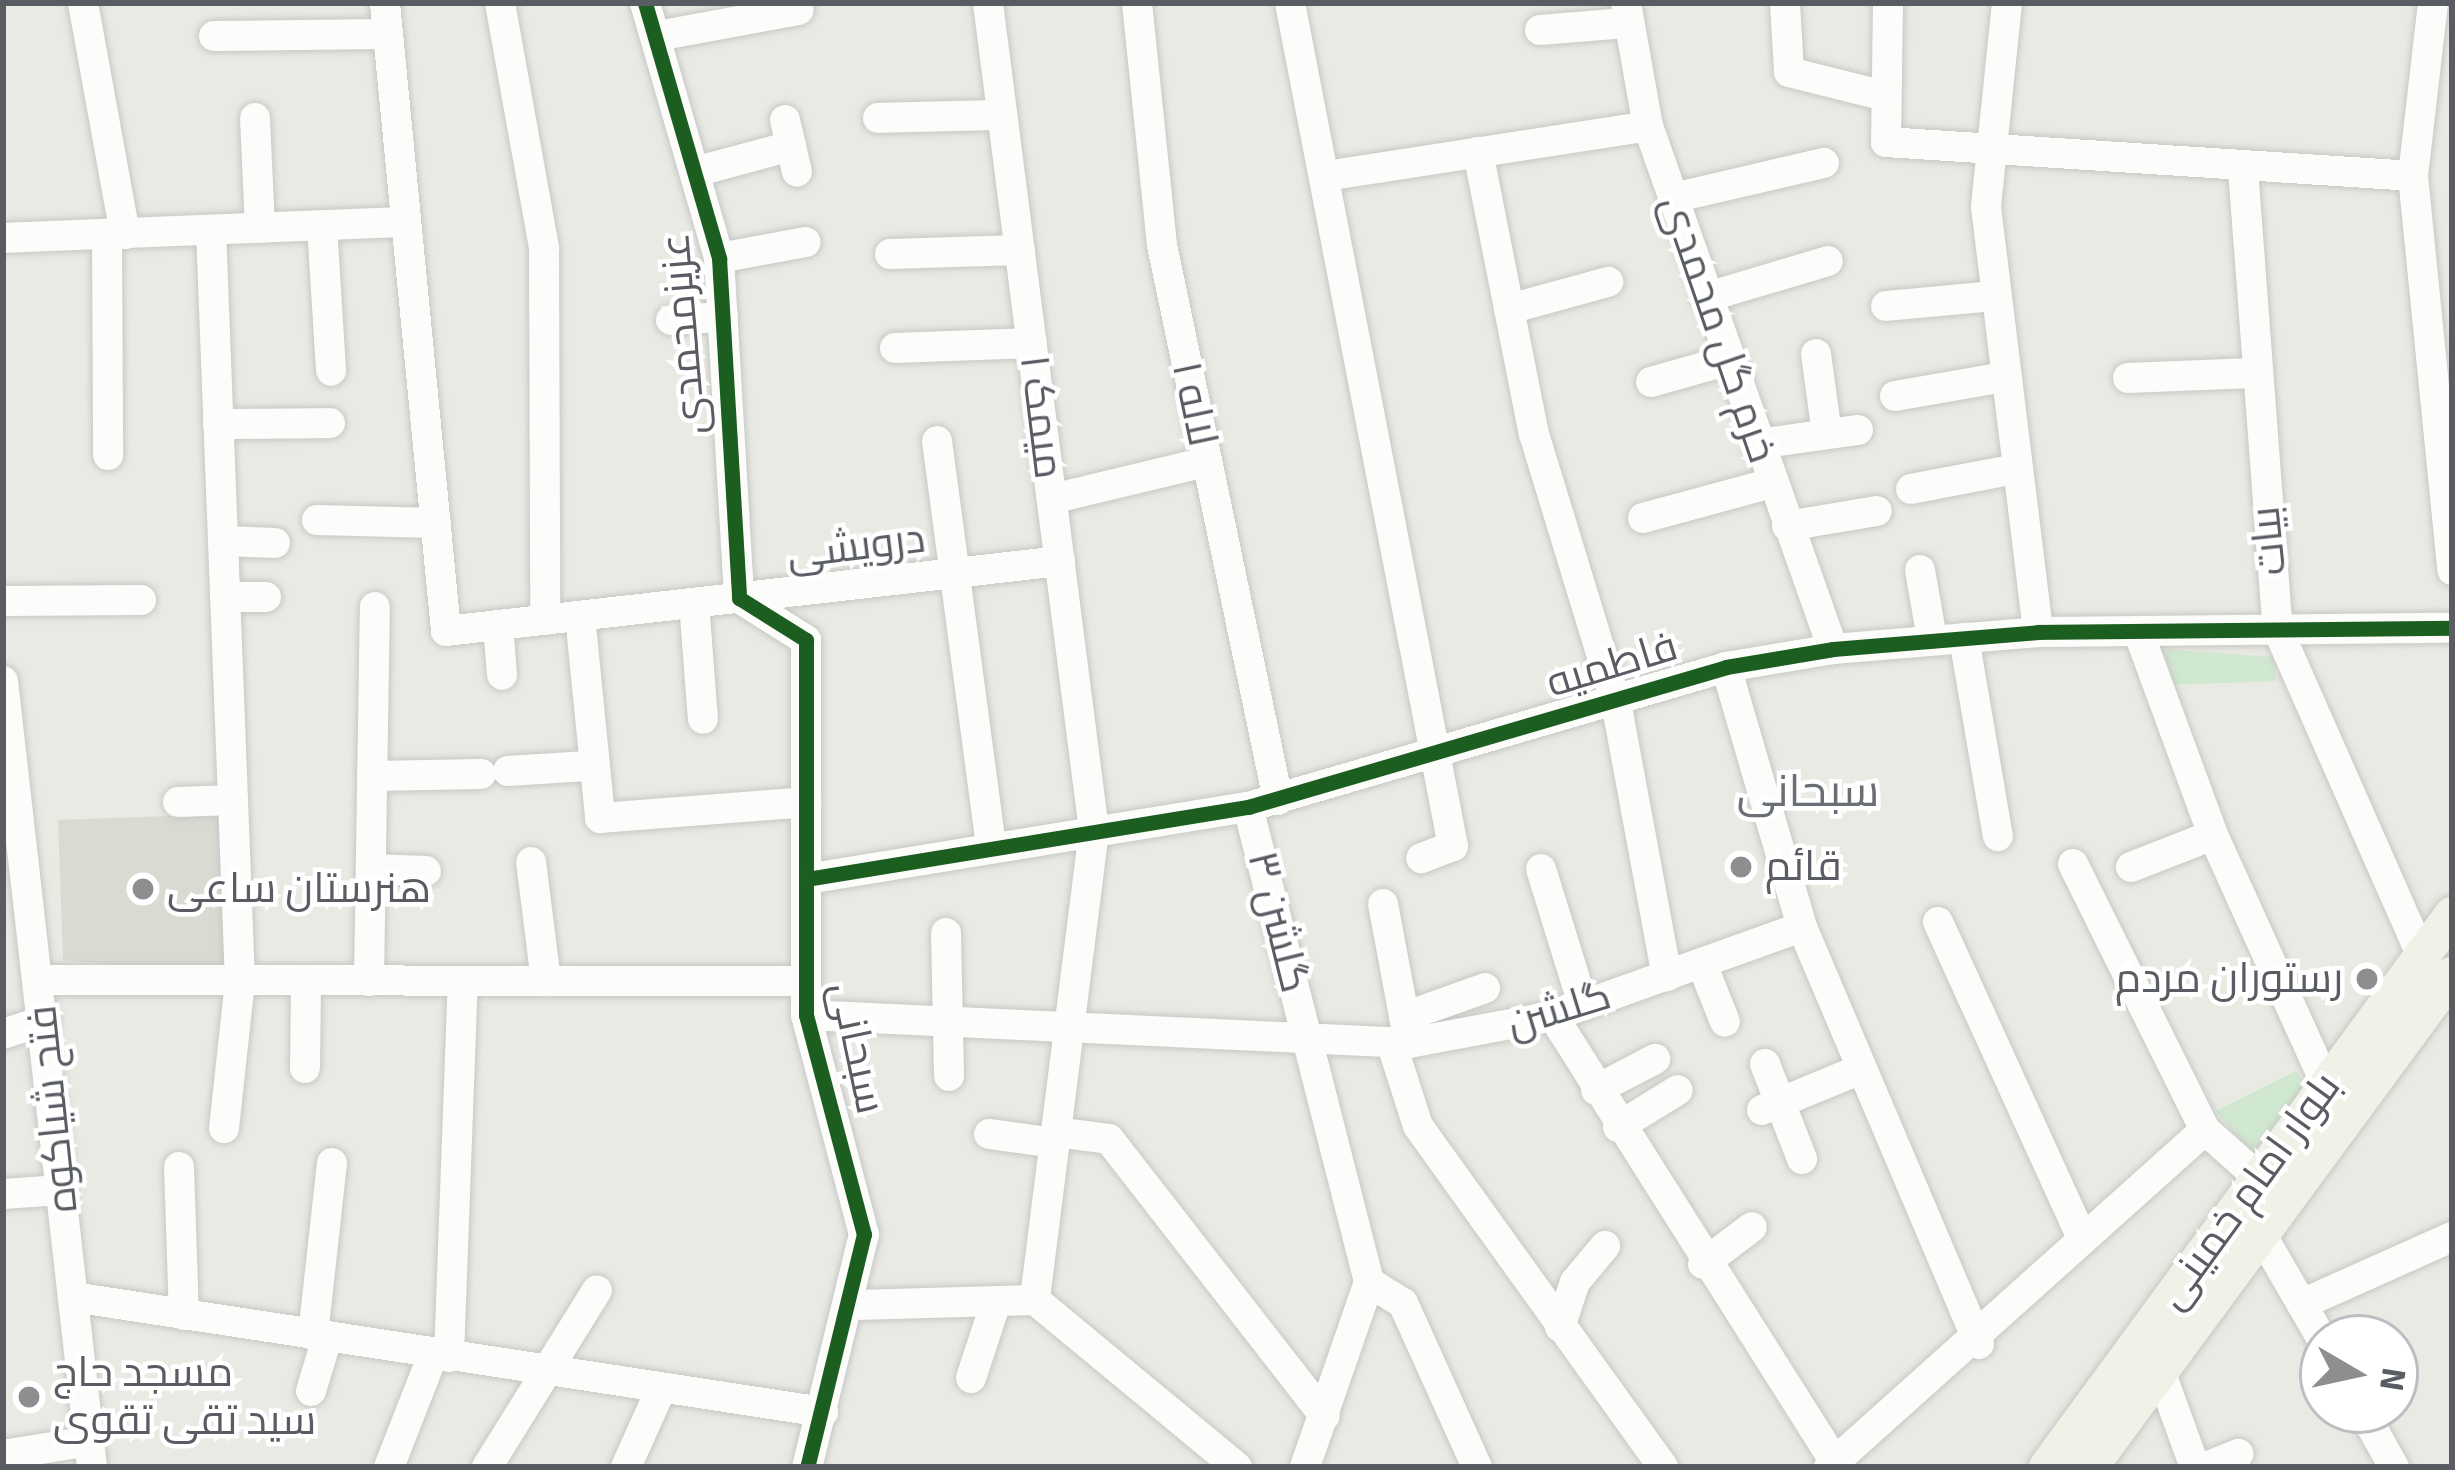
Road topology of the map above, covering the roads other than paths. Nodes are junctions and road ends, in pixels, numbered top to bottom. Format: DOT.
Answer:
graph roads {
  1 [pos="83,3"];
  2 [pos="500,3"];
  3 [pos="645,3"];
  4 [pos="988,3"];
  5 [pos="1137,3"];
  6 [pos="1290,3"];
  7 [pos="1785,3"];
  8 [pos="1888,3"];
  9 [pos="2007,3"];
  10 [pos="2433,3"];
  11 [pos="800,10"];
  12 [pos="1626,13"];
  13 [pos="386,19"];
  14 [pos="1540,30"];
  15 [pos="214,36"];
  16 [pos="657,36"];
  17 [pos="1885,96"];
  18 [pos="1002,115"];
  19 [pos="256,118"];
  20 [pos="878,118"];
  21 [pos="1648,126"];
  22 [pos="791,146"];
  23 [pos="1478,152"];
  24 [pos="1988,152"];
  25 [pos="1824,163"];
  26 [pos="2243,169"];
  27 [pos="702,170"];
  28 [pos="1326,176"];
  29 [pos="2413,176"];
  30 [pos="1673,198"];
  31 [pos="406,223"];
  32 [pos="322,226"];
  33 [pos="260,228"];
  34 [pos="211,230"];
  35 [pos="116,234"];
  36 [pos="3,238"];
  37 [pos="806,242"];
  38 [pos="1019,250"];
  39 [pos="890,254"];
  40 [pos="719,258"];
  41 [pos="1828,261"];
  42 [pos="1608,282"];
  43 [pos="1993,296"];
  44 [pos="1707,297"];
  45 [pos="1886,306"];
  46 [pos="1509,309"];
  47 [pos="723,317"];
  48 [pos="670,320"];
  49 [pos="1031,343"];
  50 [pos="895,348"];
  51 [pos="2440,351"];
  52 [pos="1816,355"];
  53 [pos="1729,360"];
  54 [pos="331,371"];
  55 [pos="2252,373"];
  56 [pos="2004,377"];
  57 [pos="2128,378"];
  58 [pos="1651,382"];
  59 [pos="1894,396"];
  60 [pos="330,423"];
  61 [pos="218,424"];
  62 [pos="937,441"];
  63 [pos="1758,444"];
  64 [pos="108,455"];
  65 [pos="1206,462"];
  66 [pos="2016,470"];
  67 [pos="1772,483"];
  68 [pos="1911,489"];
  69 [pos="1060,497"];
  70 [pos="1877,512"];
  71 [pos="1643,518"];
  72 [pos="316,520"];
  73 [pos="436,523"];
  74 [pos="1787,526"];
  75 [pos="223,541"];
  76 [pos="275,543"];
  77 [pos="1060,561"];
  78 [pos="1920,570"];
  79 [pos="2452,570"];
  80 [pos="950,572"];
  81 [pos="225,597"];
  82 [pos="266,597"];
  83 [pos="739,598"];
  84 [pos="141,600"];
  85 [pos="3,601"];
  86 [pos="694,603"];
  87 [pos="375,607"];
  88 [pos="580,616"];
  89 [pos="545,620"];
  90 [pos="498,625"];
  91 [pos="2452,628"];
  92 [pos="2278,630"];
  93 [pos="2138,631"];
  94 [pos="2038,632"];
  95 [pos="1964,638"];
  96 [pos="1932,639"];
  97 [pos="1832,649"];
  98 [pos="1726,667"];
  99 [pos="502,675"];
  100 [pos="3,683"];
  101 [pos="1616,702"];
  102 [pos="703,719"];
  103 [pos="1435,756"];
  104 [pos="587,766"];
  105 [pos="372,776"];
  106 [pos="232,800"];
  107 [pos="178,802"];
  108 [pos="806,802"];
  109 [pos="10,804"];
  110 [pos="1263,804"];
  111 [pos="1094,831"];
  112 [pos="2213,835"];
  113 [pos="1998,836"];
  114 [pos="991,845"];
  115 [pos="1421,858"];
  116 [pos="531,862"];
  117 [pos="2073,864"];
  118 [pos="2132,867"];
  119 [pos="370,869"];
  120 [pos="1540,869"];
  121 [pos="426,871"];
  122 [pos="807,878"];
  123 [pos="1383,904"];
  124 [pos="2452,915"];
  125 [pos="1938,922"];
  126 [pos="1802,927"];
  127 [pos="946,933"];
  128 [pos="1702,964"];
  129 [pos="2437,966"];
  130 [pos="1667,976"];
  131 [pos="41,980"];
  132 [pos="240,981"];
  133 [pos="306,981"];
  134 [pos="369,981"];
  135 [pos="463,981"];
  136 [pos="545,981"];
  137 [pos="803,981"];
  138 [pos="1486,988"];
  139 [pos="1583,1005"];
  140 [pos="806,1015"];
  141 [pos="1553,1016"];
  142 [pos="948,1018"];
  143 [pos="45,1020"];
  144 [pos="1071,1020"];
  145 [pos="1725,1022"];
  146 [pos="3,1034"];
  147 [pos="1401,1034"];
  148 [pos="1307,1036"];
  149 [pos="1655,1059"];
  150 [pos="1765,1064"];
  151 [pos="305,1068"];
  152 [pos="1861,1069"];
  153 [pos="949,1076"];
  154 [pos="2327,1086"];
  155 [pos="1596,1090"];
  156 [pos="1678,1090"];
  157 [pos="1771,1106"];
  158 [pos="1618,1127"];
  159 [pos="224,1128"];
  160 [pos="2205,1130"];
  161 [pos="989,1134"];
  162 [pos="1056,1137"];
  163 [pos="1802,1159"];
  164 [pos="332,1163"];
  165 [pos="179,1167"];
  166 [pos="2259,1178"];
  167 [pos="61,1190"];
  168 [pos="3,1194"];
  169 [pos="1752,1227"];
  170 [pos="2261,1234"];
  171 [pos="2452,1237"];
  172 [pos="2084,1240"];
  173 [pos="1605,1246"];
  174 [pos="1703,1264"];
  175 [pos="1369,1282"];
  176 [pos="597,1290"];
  177 [pos="73,1297"];
  178 [pos="1035,1300"];
  179 [pos="2302,1304"];
  180 [pos="855,1305"];
  181 [pos="994,1308"];
  182 [pos="2308,1314"];
  183 [pos="184,1315"];
  184 [pos="1560,1327"];
  185 [pos="320,1336"];
  186 [pos="1979,1344"];
  187 [pos="441,1356"];
  188 [pos="2160,1371"];
  189 [pos="546,1373"];
  190 [pos="971,1378"];
  191 [pos="661,1389"];
  192 [pos="310,1391"];
  193 [pos="823,1412"];
  194 [pos="1325,1415"];
  195 [pos="2375,1434"];
  196 [pos="90,1454"];
  197 [pos="2239,1454"];
  198 [pos="3,1455"];
  199 [pos="1832,1465"];
  200 [pos="389,1467"];
  201 [pos="487,1467"];
  202 [pos="626,1467"];
  203 [pos="807,1467"];
  204 [pos="1237,1467"];
  205 [pos="1305,1467"];
  206 [pos="1477,1467"];
  207 [pos="1663,1467"];
  208 [pos="2047,1467"];
  209 [pos="2090,1467"];
  210 [pos="2195,1467"];
  211 [pos="2206,1467"];
  212 [pos="2394,1467"];
  1 -- 35 [label="street"];
  2 -- 89 [label="street"];
  3 -- 16 [label="street, عزیزمحمدی"];
  4 -- 18 [label="street, میمک ۱"];
  5 -- 65 [label="street, لاله ۱"];
  6 -- 28 [label="street"];
  7 -- 17 [label="street"];
  8 -- 17 [label="street"];
  9 -- 24 [label="street"];
  10 -- 29 [label="street"];
  11 -- 16 [label="street"];
  12 -- 14 [label="street"];
  12 -- 21 [label="street, خرم گل محمدی"];
  13 -- 15 [label="street"];
  13 -- 31 [label="street"];
  16 -- 27 [label="street, عزیزمحمدی"];
  17 -- 24 [label="street"];
  18 -- 20 [label="street"];
  18 -- 38 [label="street, میمک ۱"];
  19 -- 33 [label="street"];
  21 -- 23 [label="street"];
  21 -- 30 [label="street, خرم گل محمدی"];
  22 -- 27 [label="street"];
  23 -- 28 [label="street"];
  23 -- 46 [label="street"];
  24 -- 26 [label="street"];
  24 -- 43 [label="street"];
  25 -- 30 [label="street"];
  26 -- 29 [label="street"];
  26 -- 55 [label="street, بیات"];
  27 -- 40 [label="street, عزیزمحمدی"];
  28 -- 103 [label="street"];
  29 -- 51 [label="street"];
  30 -- 44 [label="street, خرم گل محمدی"];
  31 -- 32 [label="street"];
  31 -- 73 [label="street"];
  32 -- 33 [label="street"];
  32 -- 54 [label="street"];
  33 -- 34 [label="street"];
  34 -- 35 [label="street"];
  34 -- 61 [label="street"];
  35 -- 36 [label="street"];
  35 -- 64 [label="street"];
  37 -- 40 [label="street"];
  38 -- 39 [label="street"];
  38 -- 49 [label="street, میمک ۱"];
  40 -- 47 [label="street, عزیزمحمدی"];
  41 -- 44 [label="street"];
  42 -- 46 [label="street"];
  43 -- 45 [label="street"];
  43 -- 56 [label="street"];
  44 -- 53 [label="street, خرم گل محمدی"];
  46 -- 101 [label="street"];
  47 -- 48 [label="street"];
  47 -- 83 [label="street, عزیزمحمدی"];
  49 -- 50 [label="street"];
  49 -- 77 [label="street, میمک ۱"];
  51 -- 79 [label="street"];
  52 -- 63 [label="street"];
  53 -- 58 [label="street"];
  53 -- 63 [label="street, خرم گل محمدی"];
  55 -- 57 [label="street"];
  55 -- 92 [label="street, بیات"];
  56 -- 59 [label="street"];
  56 -- 66 [label="street"];
  60 -- 61 [label="street"];
  61 -- 75 [label="street"];
  62 -- 80 [label="street"];
  63 -- 67 [label="street, خرم گل محمدی"];
  65 -- 69 [label="street"];
  65 -- 110 [label="street, لاله ۱"];
  66 -- 68 [label="street"];
  66 -- 94 [label="street"];
  67 -- 71 [label="street"];
  67 -- 74 [label="street, خرم گل محمدی"];
  70 -- 74 [label="street"];
  72 -- 73 [label="street"];
  73 -- 90 [label="street, درویشی"];
  74 -- 97 [label="street, خرم گل محمدی"];
  75 -- 76 [label="street"];
  75 -- 81 [label="street"];
  77 -- 80 [label="street, درویشی"];
  77 -- 111 [label="street, میمک ۱"];
  78 -- 96 [label="street"];
  80 -- 83 [label="street, درویشی"];
  80 -- 114 [label="street"];
  81 -- 82 [label="street"];
  81 -- 106 [label="street"];
  83 -- 86 [label="street, درویشی"];
  83 -- 108 [label="street, سبحانی"];
  84 -- 85 [label="street"];
  86 -- 88 [label="street, درویشی"];
  86 -- 102 [label="street"];
  87 -- 105 [label="street"];
  88 -- 89 [label="street, درویشی"];
  88 -- 104 [label="street"];
  89 -- 90 [label="street, درویشی"];
  90 -- 99 [label="street"];
  91 -- 92 [label="street, فاطمیه"];
  92 -- 93 [label="street, فاطمیه"];
  92 -- 129 [label="street, بیات"];
  93 -- 94 [label="street, فاطمیه"];
  93 -- 112 [label="street"];
  94 -- 95 [label="street, فاطمیه"];
  95 -- 96 [label="street, فاطمیه"];
  95 -- 113 [label="street"];
  96 -- 97 [label="street, فاطمیه"];
  97 -- 98 [label="street, فاطمیه"];
  98 -- 101 [label="street, فاطمیه"];
  98 -- 126 [label="street"];
  100 -- 109 [label="street, فتح شیاکوه"];
  101 -- 103 [label="street, فاطمیه"];
  101 -- 130 [label="street"];
  103 -- 110 [label="street, فاطمیه"];
  103 -- 115 [label="street"];
  104 -- 105 [label="street"];
  104 -- 108 [label="street"];
  105 -- 119 [label="street"];
  106 -- 107 [label="street"];
  106 -- 132 [label="street"];
  108 -- 122 [label="street, سبحانی"];
  109 -- 131 [label="street, فتح شیاکوه"];
  110 -- 111 [label="street, فاطمیه"];
  110 -- 148 [label="street, گلشن ۳"];
  111 -- 114 [label="street, فاطمیه"];
  111 -- 144 [label="street, میمک ۱"];
  112 -- 118 [label="street"];
  112 -- 154 [label="street"];
  114 -- 122 [label="street, فاطمیه"];
  116 -- 136 [label="street"];
  117 -- 160 [label="street"];
  119 -- 121 [label="street"];
  119 -- 134 [label="street"];
  120 -- 139 [label="street"];
  122 -- 137 [label="street, سبحانی"];
  123 -- 147 [label="street"];
  124 -- 129 [label="main road, بلوار امام خمینی"];
  125 -- 172 [label="street"];
  126 -- 128 [label="street, گلشن"];
  126 -- 152 [label="street"];
  127 -- 142 [label="street"];
  128 -- 130 [label="street, گلشن"];
  128 -- 145 [label="street"];
  129 -- 154 [label="main road, بلوار امام خمینی"];
  129 -- 170 [label="main road, بلوار امام خمینی"];
  130 -- 139 [label="street, گلشن"];
  131 -- 132 [label="street"];
  131 -- 143 [label="street, فتح شیاکوه"];
  132 -- 133 [label="street"];
  132 -- 159 [label="street"];
  133 -- 134 [label="street"];
  133 -- 151 [label="street"];
  134 -- 135 [label="street"];
  135 -- 136 [label="street"];
  135 -- 187 [label="street"];
  136 -- 137 [label="street"];
  137 -- 140 [label="street, سبحانی"];
  138 -- 147 [label="street"];
  139 -- 141 [label="street, گلشن"];
  140 -- 142 [label="street, گلشن"];
  140 -- 180 [label="street, سبحانی"];
  141 -- 147 [label="street, گلشن"];
  141 -- 155 [label="street"];
  142 -- 144 [label="street, گلشن"];
  142 -- 153 [label="street"];
  143 -- 146 [label="street"];
  143 -- 167 [label="street, فتح شیاکوه"];
  144 -- 148 [label="street, گلشن"];
  144 -- 162 [label="street, میمک ۱"];
  147 -- 148 [label="street, گلشن"];
  147 -- 184 [label="street"];
  148 -- 175 [label="street"];
  149 -- 155 [label="street"];
  150 -- 157 [label="street"];
  152 -- 157 [label="street"];
  152 -- 186 [label="street"];
  154 -- 166 [label="main road, بلوار امام خمینی"];
  155 -- 158 [label="street"];
  156 -- 158 [label="street"];
  157 -- 163 [label="street"];
  158 -- 174 [label="street"];
  160 -- 166 [label="street"];
  160 -- 172 [label="street"];
  161 -- 162 [label="street"];
  162 -- 178 [label="street, میمک ۱"];
  162 -- 194 [label="street"];
  164 -- 185 [label="street"];
  165 -- 183 [label="street"];
  166 -- 208 [label="main road, بلوار امام خمینی"];
  167 -- 168 [label="street"];
  167 -- 177 [label="street, فتح شیاکوه"];
  169 -- 174 [label="street"];
  170 -- 179 [label="street"];
  170 -- 188 [label="main road, بلوار امام خمینی"];
  171 -- 179 [label="street"];
  172 -- 186 [label="street"];
  173 -- 184 [label="street"];
  174 -- 199 [label="street"];
  175 -- 194 [label="street"];
  175 -- 206 [label="street"];
  176 -- 189 [label="street"];
  177 -- 183 [label="street"];
  177 -- 196 [label="street, فتح شیاکوه"];
  178 -- 181 [label="street"];
  178 -- 204 [label="street"];
  179 -- 182 [label="street"];
  180 -- 181 [label="street"];
  180 -- 193 [label="street, سبحانی"];
  181 -- 190 [label="street"];
  183 -- 185 [label="street"];
  184 -- 207 [label="street"];
  185 -- 187 [label="street"];
  185 -- 192 [label="street"];
  186 -- 199 [label="street"];
  187 -- 189 [label="street"];
  187 -- 200 [label="street"];
  188 -- 209 [label="main road, بلوار امام خمینی"];
  188 -- 210 [label="street"];
  189 -- 191 [label="street"];
  189 -- 201 [label="street"];
  191 -- 193 [label="street"];
  191 -- 202 [label="street"];
  193 -- 203 [label="street, سبحانی"];
  194 -- 205 [label="street"];
  195 -- 212 [label="street"];
  196 -- 198 [label="street"];
  197 -- 211 [label="street"];
}
